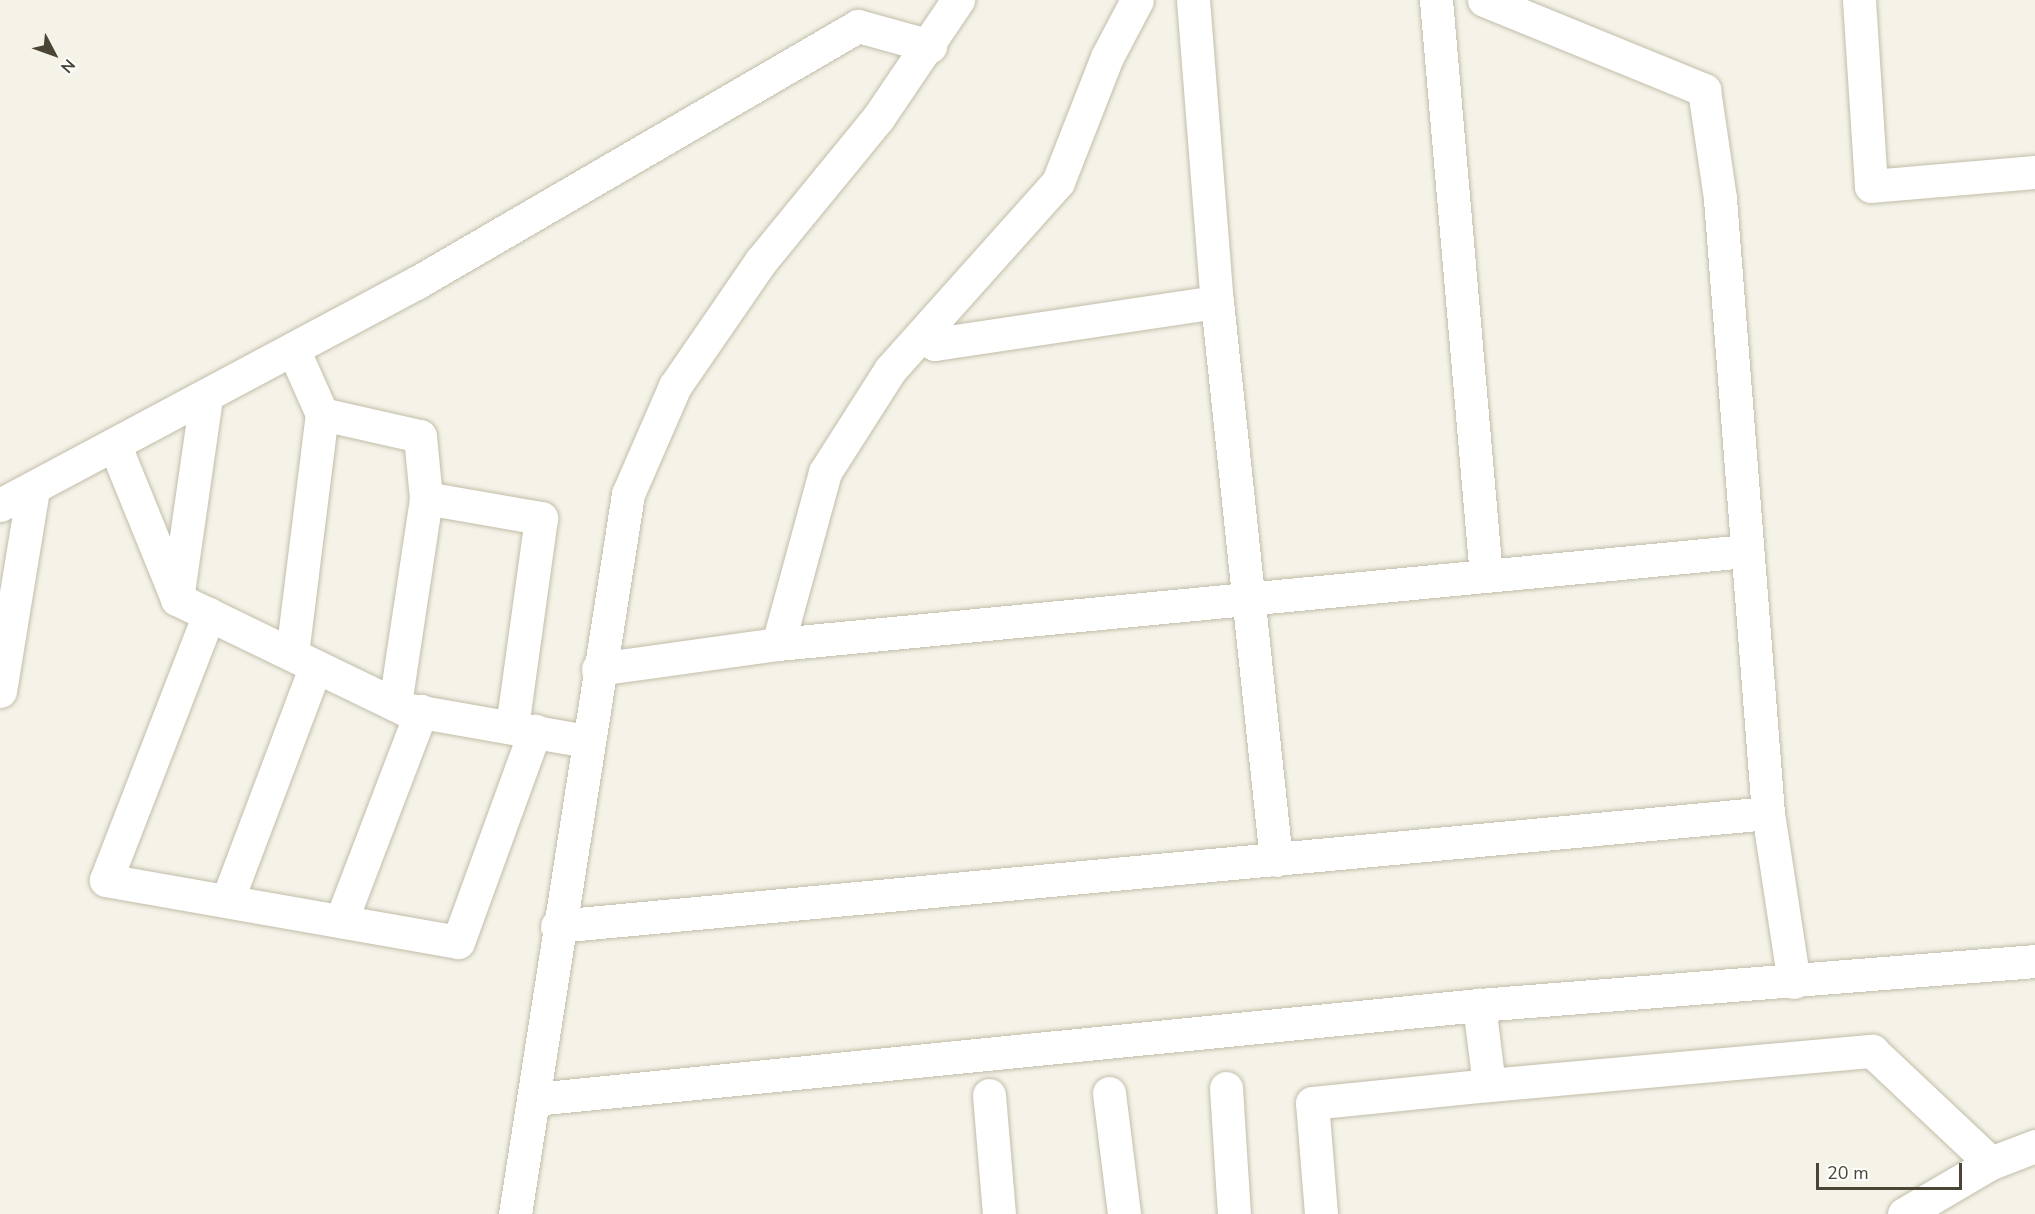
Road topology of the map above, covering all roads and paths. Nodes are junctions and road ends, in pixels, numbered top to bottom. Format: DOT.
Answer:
graph roads {
  1 [pos="958,0"];
  2 [pos="1137,0"];
  3 [pos="1193,0"];
  4 [pos="1436,0"];
  5 [pos="1484,0"];
  6 [pos="1859,0"];
  7 [pos="930,46"];
  8 [pos="2035,172"];
  9 [pos="1217,303"];
  10 [pos="922,336"];
  11 [pos="293,349"];
  12 [pos="206,397"];
  13 [pos="322,414"];
  14 [pos="115,446"];
  15 [pos="33,490"];
  16 [pos="426,498"];
  17 [pos="0,505"];
  18 [pos="1746,551"];
  19 [pos="1486,576"];
  20 [pos="177,599"];
  21 [pos="1248,599"];
  22 [pos="209,614"];
  23 [pos="778,644"];
  24 [pos="304,660"];
  25 [pos="598,669"];
  26 [pos="0,691"];
  27 [pos="408,708"];
  28 [pos="524,729"];
  29 [pos="587,741"];
  30 [pos="1768,813"];
  31 [pos="1276,860"];
  32 [pos="227,901"];
  33 [pos="341,921"];
  34 [pos="557,926"];
  35 [pos="2035,961"];
  36 [pos="1794,982"];
  37 [pos="1479,1005"];
  38 [pos="1489,1085"];
  39 [pos="1226,1088"];
  40 [pos="1109,1093"];
  41 [pos="989,1095"];
  42 [pos="535,1099"];
  43 [pos="2035,1146"];
  44 [pos="1991,1163"];
  45 [pos="515,1214"];
  46 [pos="999,1214"];
  47 [pos="1124,1214"];
  48 [pos="1234,1214"];
  49 [pos="1321,1214"];
  50 [pos="1904,1214"];
  1 -- 7 [label="street"];
  2 -- 10 [label="street"];
  3 -- 9 [label="street"];
  4 -- 19 [label="street"];
  5 -- 18 [label="street"];
  6 -- 8 [label="street"];
  7 -- 11 [label="street"];
  7 -- 25 [label="street"];
  9 -- 10 [label="street"];
  9 -- 21 [label="street"];
  10 -- 23 [label="street"];
  11 -- 12 [label="street"];
  11 -- 13 [label="street"];
  12 -- 14 [label="street"];
  12 -- 20 [label="street"];
  13 -- 16 [label="street"];
  13 -- 24 [label="street"];
  14 -- 15 [label="street"];
  14 -- 20 [label="street"];
  15 -- 17 [label="street"];
  15 -- 26 [label="street"];
  16 -- 27 [label="street"];
  16 -- 28 [label="street"];
  18 -- 19 [label="street"];
  18 -- 30 [label="street"];
  19 -- 21 [label="street"];
  20 -- 22 [label="street"];
  21 -- 23 [label="street"];
  21 -- 31 [label="street"];
  22 -- 24 [label="street"];
  22 -- 32 [label="street"];
  23 -- 25 [label="street"];
  24 -- 27 [label="street"];
  24 -- 32 [label="street"];
  25 -- 29 [label="street"];
  27 -- 28 [label="street"];
  27 -- 33 [label="street"];
  28 -- 29 [label="street"];
  28 -- 33 [label="street"];
  29 -- 34 [label="street"];
  30 -- 31 [label="street"];
  30 -- 36 [label="street"];
  31 -- 34 [label="street"];
  32 -- 33 [label="street"];
  34 -- 42 [label="street"];
  35 -- 36 [label="street"];
  36 -- 37 [label="street"];
  37 -- 38 [label="street"];
  37 -- 42 [label="street"];
  38 -- 44 [label="street"];
  38 -- 49 [label="street"];
  39 -- 48 [label="street"];
  40 -- 47 [label="street"];
  41 -- 46 [label="street"];
  42 -- 45 [label="street"];
  43 -- 44 [label="street"];
  44 -- 50 [label="street"];
}
